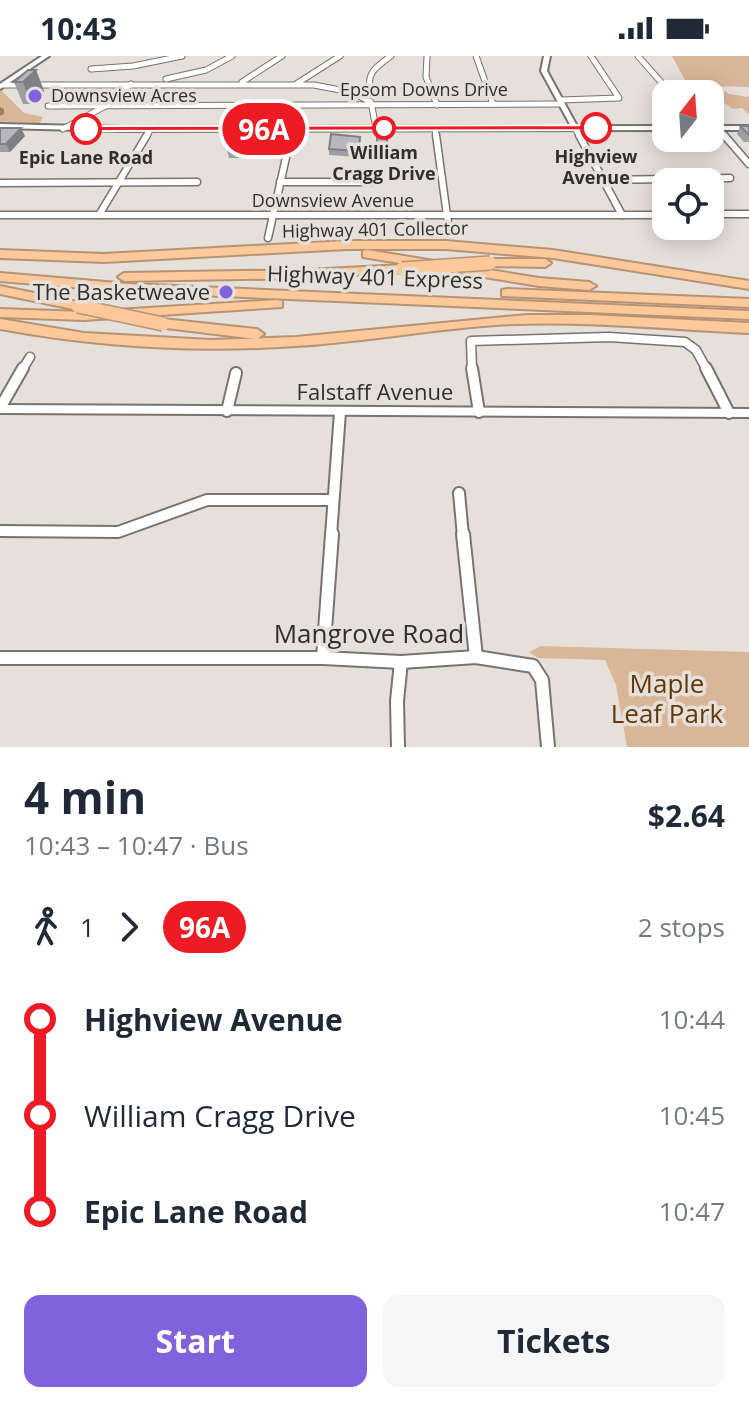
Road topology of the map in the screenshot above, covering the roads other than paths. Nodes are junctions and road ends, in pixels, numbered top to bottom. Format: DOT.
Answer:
graph roads {
  1 [pos="46,56"];
  2 [pos="182,56"];
  3 [pos="232,56"];
  4 [pos="282,56"];
  5 [pos="340,56"];
  6 [pos="391,56"];
  7 [pos="427,56"];
  8 [pos="476,56"];
  9 [pos="547,56"];
  10 [pos="591,56"];
  11 [pos="638,56"];
  12 [pos="88,60"];
  13 [pos="91,69"];
  14 [pos="659,80"];
  15 [pos="162,82"];
  16 [pos="131,84"];
  17 [pos="239,84"];
  18 [pos="296,84"];
  19 [pos="71,85"];
  20 [pos="2,86"];
  21 [pos="363,97"];
  22 [pos="560,102"];
  23 [pos="374,104"];
  24 [pos="493,104"];
  25 [pos="107,105"];
  26 [pos="437,105"];
  27 [pos="48,106"];
  28 [pos="1,126"];
  29 [pos="376,128"];
  30 [pos="435,128"];
  31 [pos="575,128"];
  32 [pos="652,128"];
  33 [pos="724,128"];
  34 [pos="749,128"];
  35 [pos="63,129"];
  36 [pos="151,129"];
  37 [pos="292,129"];
  38 [pos="724,139"];
  39 [pos="749,164"];
  40 [pos="724,178"];
  41 [pos="730,178"];
  42 [pos="652,179"];
  43 [pos="604,180"];
  44 [pos="197,182"];
  45 [pos="280,182"];
  46 [pos="379,182"];
  47 [pos="0,183"];
  48 [pos="118,185"];
  49 [pos="724,214"];
  50 [pos="749,214"];
  51 [pos="0,215"];
  52 [pos="99,215"];
  53 [pos="274,215"];
  54 [pos="448,215"];
  55 [pos="622,215"];
  56 [pos="652,215"];
  57 [pos="449,230"];
  58 [pos="268,238"];
  59 [pos="0,254"];
  60 [pos="50,258"];
  61 [pos="0,268"];
  62 [pos="0,277"];
  63 [pos="124,277"];
  64 [pos="749,285"];
  65 [pos="0,290"];
  66 [pos="435,301"];
  67 [pos="749,301"];
  68 [pos="0,313"];
  69 [pos="749,315"];
  70 [pos="493,321"];
  71 [pos="0,324"];
  72 [pos="749,328"];
  73 [pos="30,357"];
  74 [pos="236,373"];
  75 [pos="0,408"];
  76 [pos="227,411"];
  77 [pos="340,412"];
  78 [pos="479,412"];
  79 [pos="729,413"];
  80 [pos="749,413"];
  81 [pos="459,493"];
  82 [pos="333,500"];
  83 [pos="0,531"];
  84 [pos="476,657"];
  85 [pos="0,658"];
  86 [pos="323,658"];
  87 [pos="401,662"];
  88 [pos="398,747"];
  89 [pos="548,747"];
  1 -- 20 [label="main road"];
  2 -- 13 [label="street"];
  3 -- 15 [label="street"];
  4 -- 17 [label="street"];
  5 -- 18 [label="street"];
  6 -- 21 [label="street"];
  7 -- 26 [label="street"];
  8 -- 24 [label="street"];
  9 -- 22 [label="street"];
  10 -- 22 [label="street, Epsom Downs Drive"];
  11 -- 14 [label="street"];
  12 -- 13 [label="street"];
  13 -- 19 [label="street"];
  15 -- 16 [label="street"];
  15 -- 17 [label="street"];
  16 -- 19 [label="street"];
  16 -- 25 [label="street"];
  17 -- 18 [label="street"];
  18 -- 21 [label="street"];
  19 -- 20 [label="street"];
  21 -- 23 [label="street"];
  22 -- 24 [label="street, Epsom Downs Drive"];
  22 -- 31 [label="street"];
  23 -- 25 [label="street, Epsom Downs Drive"];
  23 -- 26 [label="street, Epsom Downs Drive"];
  23 -- 29 [label="street"];
  24 -- 26 [label="street, Epsom Downs Drive"];
  25 -- 27 [label="street, Epsom Downs Drive"];
  25 -- 35 [label="street"];
  28 -- 35 [label="main road"];
  29 -- 30 [label="main road"];
  29 -- 37 [label="main road"];
  30 -- 31 [label="main road"];
  30 -- 54 [label="street"];
  31 -- 32 [label="main road"];
  31 -- 43 [label="street"];
  33 -- 34 [label="main road"];
  35 -- 36 [label="main road"];
  36 -- 37 [label="main road"];
  36 -- 48 [label="street"];
  37 -- 45 [label="street"];
  38 -- 39 [label="street"];
  40 -- 41 [label="street"];
  42 -- 43 [label="street"];
  43 -- 55 [label="street"];
  44 -- 48 [label="street"];
  45 -- 46 [label="street"];
  45 -- 53 [label="street"];
  47 -- 48 [label="street"];
  48 -- 52 [label="street"];
  49 -- 50 [label="street"];
  51 -- 52 [label="street, Downsview Avenue"];
  52 -- 53 [label="street, Downsview Avenue"];
  53 -- 54 [label="street, Downsview Avenue"];
  53 -- 58 [label="street"];
  54 -- 55 [label="street, Downsview Avenue"];
  54 -- 57 [label="street"];
  55 -- 56 [label="street, Downsview Avenue"];
  59 -- 60 [label="highway, Highway 401 Collector"];
  60 -- 64 [label="highway, Highway 401 Collector"];
  60 -- 67 [label="highway"];
  61 -- 63 [label="highway, Highway 401 Express"];
  62 -- 66 [label="highway, Highway 401 Express"];
  63 -- 64 [label="highway, bridge"];
  63 -- 67 [label="highway, Highway 401 Express"];
  65 -- 70 [label="highway, bridge"];
  66 -- 68 [label="highway"];
  66 -- 69 [label="highway, Highway 401 Express"];
  70 -- 71 [label="highway"];
  70 -- 72 [label="highway"];
  73 -- 75 [label="street"];
  74 -- 76 [label="street"];
  75 -- 76 [label="street, Falstaff Avenue"];
  76 -- 77 [label="street, Falstaff Avenue"];
  77 -- 78 [label="street, Falstaff Avenue"];
  77 -- 82 [label="street"];
  78 -- 79 [label="street, Falstaff Avenue"];
  78 -- 79 [label="street"];
  79 -- 80 [label="street, Falstaff Avenue"];
  81 -- 84 [label="street"];
  82 -- 83 [label="street"];
  82 -- 86 [label="street"];
  84 -- 87 [label="street, Mangrove Road"];
  84 -- 89 [label="street, Mangrove Road"];
  85 -- 86 [label="street, Mangrove Road"];
  86 -- 87 [label="street, Mangrove Road"];
  87 -- 88 [label="street"];
}
